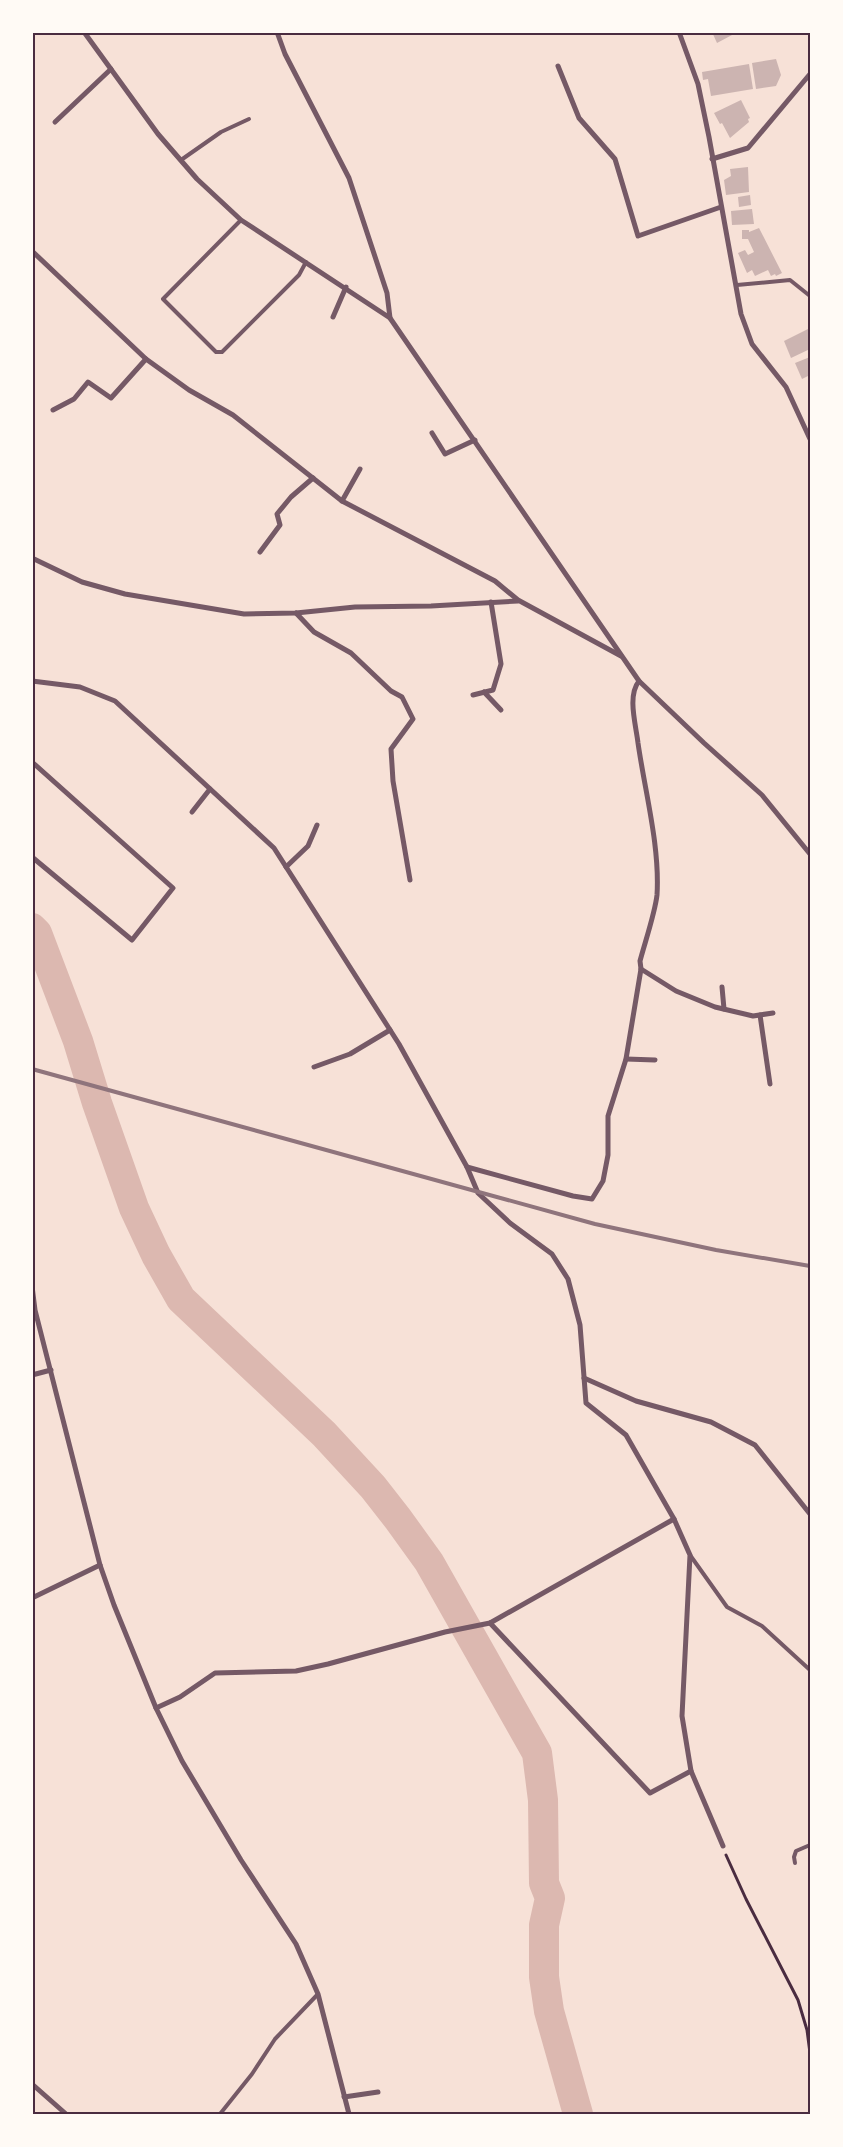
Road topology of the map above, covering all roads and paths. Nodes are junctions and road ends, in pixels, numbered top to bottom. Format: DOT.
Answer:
graph roads {
  1 [pos="84,32"];
  2 [pos="277,32"];
  3 [pos="679,32"];
  4 [pos="558,66"];
  5 [pos="111,69"];
  6 [pos="810,74"];
  7 [pos="249,119"];
  8 [pos="55,122"];
  9 [pos="712,158"];
  10 [pos="181,160"];
  11 [pos="721,207"];
  12 [pos="241,220"];
  13 [pos="32,251"];
  14 [pos="306,261"];
  15 [pos="736,285"];
  16 [pos="346,288"];
  17 [pos="810,296"];
  18 [pos="333,317"];
  19 [pos="390,318"];
  20 [pos="146,359"];
  21 [pos="53,410"];
  22 [pos="432,433"];
  23 [pos="810,439"];
  24 [pos="474,440"];
  25 [pos="360,469"];
  26 [pos="313,478"];
  27 [pos="342,501"];
  28 [pos="260,552"];
  29 [pos="32,558"];
  30 [pos="518,600"];
  31 [pos="491,602"];
  32 [pos="296,613"];
  33 [pos="621,656"];
  34 [pos="639,681"];
  35 [pos="33,682"];
  36 [pos="484,692"];
  37 [pos="473,695"];
  38 [pos="501,710"];
  39 [pos="32,762"];
  40 [pos="210,789"];
  41 [pos="192,812"];
  42 [pos="317,825"];
  43 [pos="810,854"];
  44 [pos="32,857"];
  45 [pos="286,867"];
  46 [pos="410,880"];
  47 [pos="641,969"];
  48 [pos="722,988"];
  49 [pos="724,1009"];
  50 [pos="774,1013"];
  51 [pos="760,1015"];
  52 [pos="390,1030"];
  53 [pos="626,1059"];
  54 [pos="655,1060"];
  55 [pos="314,1067"];
  56 [pos="770,1084"];
  57 [pos="467,1167"];
  58 [pos="32,1286"];
  59 [pos="35,1319"];
  60 [pos="51,1370"];
  61 [pos="32,1376"];
  62 [pos="584,1378"];
  63 [pos="810,1514"];
  64 [pos="674,1519"];
  65 [pos="690,1555"];
  66 [pos="100,1565"];
  67 [pos="32,1598"];
  68 [pos="490,1623"];
  69 [pos="810,1670"];
  70 [pos="156,1708"];
  71 [pos="691,1771"];
  72 [pos="810,1845"];
  73 [pos="723,1846"];
  74 [pos="796,1863"];
  75 [pos="318,1994"];
  76 [pos="810,2053"];
  77 [pos="32,2084"];
  78 [pos="378,2092"];
  79 [pos="344,2097"];
  80 [pos="66,2114"];
  81 [pos="220,2114"];
  82 [pos="349,2114"];
  1 -- 5 [label="street"];
  2 -- 19 [label="street"];
  3 -- 9 [label="street"];
  4 -- 11 [label="street"];
  5 -- 8 [label="street"];
  5 -- 10 [label="street"];
  6 -- 9 [label="street"];
  7 -- 10 [label="lane"];
  9 -- 11 [label="street"];
  10 -- 12 [label="street"];
  11 -- 15 [label="street"];
  12 -- 14 [label="street"];
  12 -- 14 [label="lane"];
  13 -- 20 [label="street"];
  14 -- 16 [label="street"];
  15 -- 17 [label="lane"];
  15 -- 23 [label="street"];
  16 -- 18 [label="street"];
  16 -- 19 [label="street"];
  19 -- 24 [label="street"];
  20 -- 21 [label="street"];
  20 -- 26 [label="street"];
  22 -- 24 [label="street"];
  24 -- 33 [label="street"];
  25 -- 27 [label="street"];
  26 -- 27 [label="street"];
  26 -- 28 [label="street"];
  27 -- 30 [label="street"];
  29 -- 32 [label="street"];
  30 -- 31 [label="street"];
  30 -- 33 [label="street"];
  31 -- 32 [label="street"];
  31 -- 36 [label="street"];
  32 -- 46 [label="street"];
  33 -- 34 [label="street"];
  34 -- 43 [label="street"];
  34 -- 47 [label="street"];
  35 -- 40 [label="street"];
  36 -- 37 [label="street"];
  36 -- 38 [label="street"];
  39 -- 44 [label="street"];
  40 -- 41 [label="street"];
  40 -- 45 [label="street"];
  42 -- 45 [label="street"];
  45 -- 52 [label="street"];
  47 -- 49 [label="street"];
  47 -- 53 [label="street"];
  48 -- 49 [label="street"];
  49 -- 51 [label="street"];
  50 -- 51 [label="street"];
  51 -- 56 [label="street"];
  52 -- 55 [label="street"];
  52 -- 57 [label="street"];
  53 -- 54 [label="street"];
  53 -- 57 [label="street"];
  57 -- 62 [label="street"];
  58 -- 59 [label="street"];
  59 -- 60 [label="street"];
  60 -- 61 [label="street"];
  60 -- 66 [label="street"];
  62 -- 63 [label="street"];
  62 -- 64 [label="street"];
  64 -- 65 [label="street"];
  64 -- 68 [label="street"];
  65 -- 69 [label="lane"];
  65 -- 71 [label="street"];
  66 -- 67 [label="street"];
  66 -- 70 [label="street"];
  68 -- 70 [label="street"];
  68 -- 71 [label="street"];
  70 -- 75 [label="street"];
  71 -- 73 [label="street"];
  72 -- 74 [label="lane"];
  73 -- 76 [label="path"];
  75 -- 79 [label="street"];
  75 -- 81 [label="lane"];
  77 -- 80 [label="street"];
  78 -- 79 [label="street"];
  79 -- 82 [label="street"];
}
